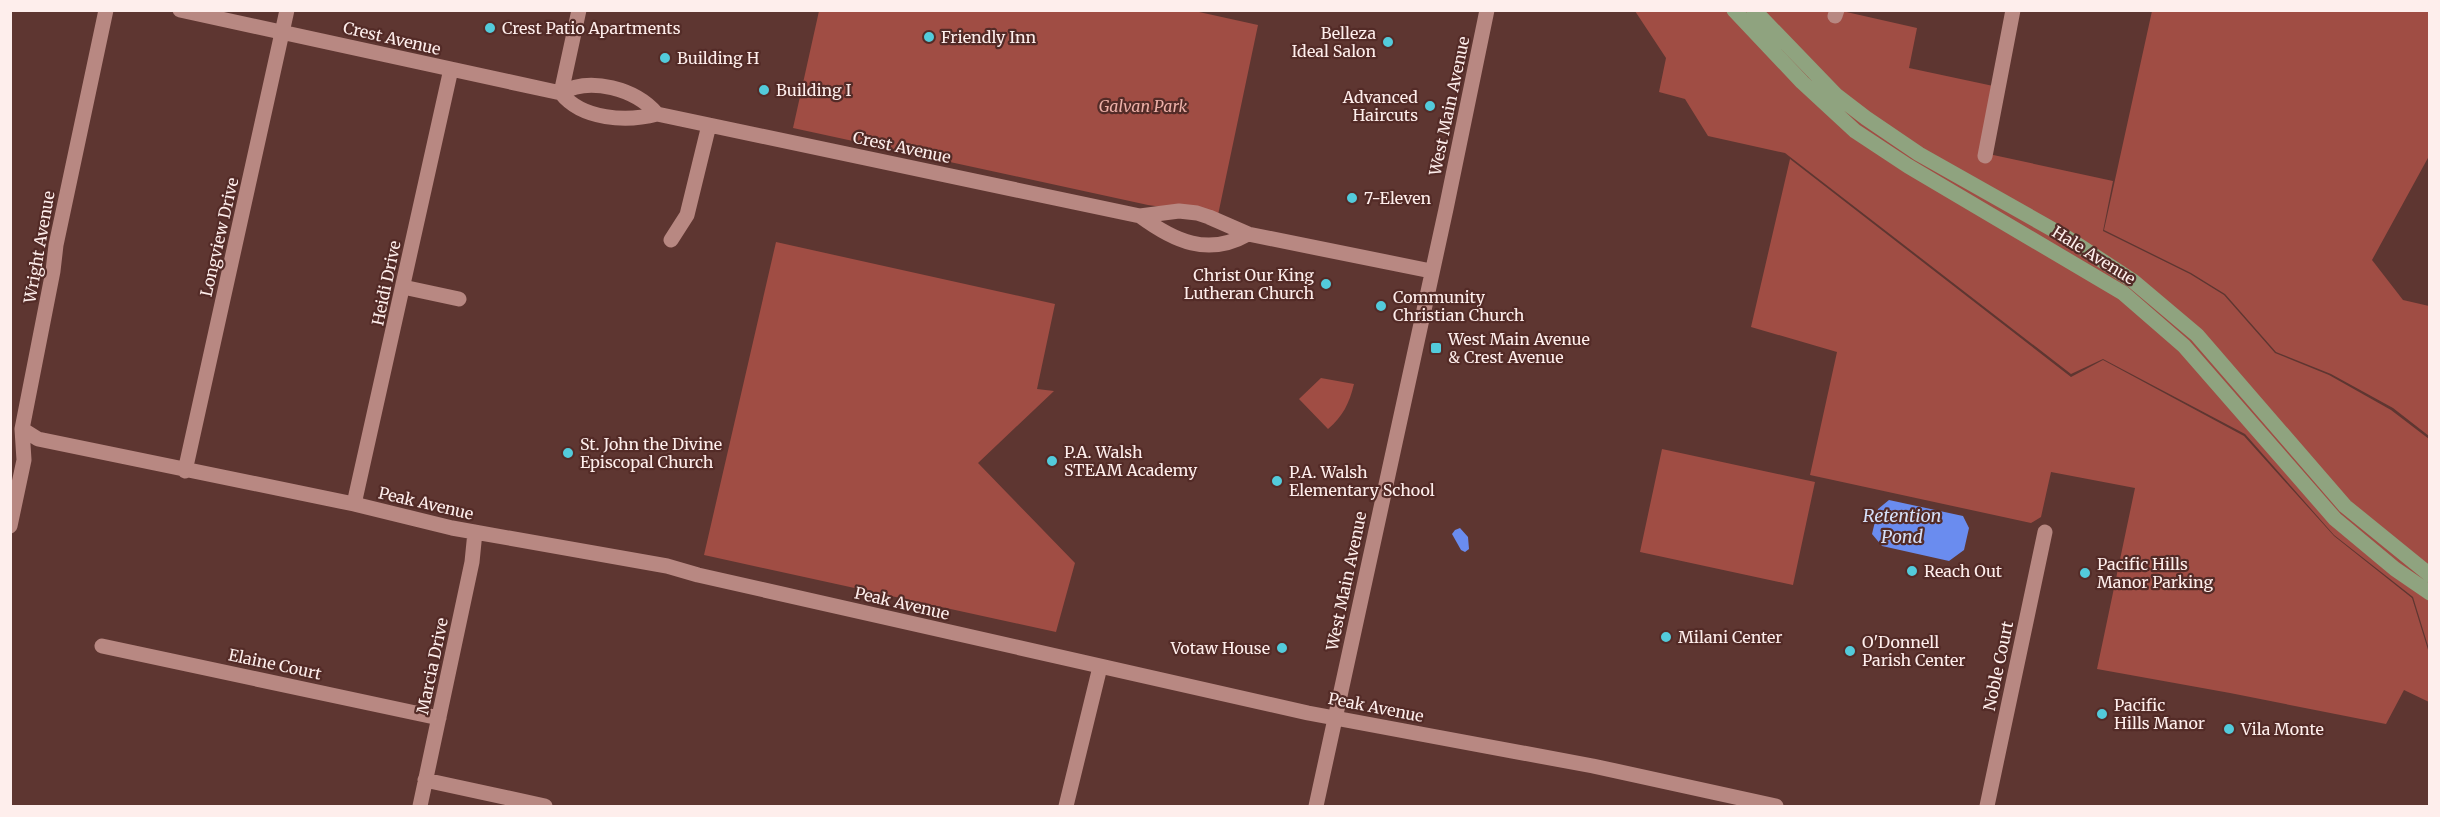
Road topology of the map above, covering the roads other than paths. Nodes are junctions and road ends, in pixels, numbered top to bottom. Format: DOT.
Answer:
graph roads {
  1 [pos="106,10"];
  2 [pos="180,10"];
  3 [pos="287,10"];
  4 [pos="579,10"];
  5 [pos="1487,10"];
  6 [pos="1734,10"];
  7 [pos="1754,10"];
  8 [pos="2013,10"];
  9 [pos="283,33"];
  10 [pos="451,69"];
  11 [pos="561,93"];
  12 [pos="657,114"];
  13 [pos="709,125"];
  14 [pos="1985,156"];
  15 [pos="1140,216"];
  16 [pos="1248,234"];
  17 [pos="670,240"];
  18 [pos="1431,272"];
  19 [pos="403,287"];
  20 [pos="459,299"];
  21 [pos="22,429"];
  22 [pos="185,471"];
  23 [pos="354,504"];
  24 [pos="10,526"];
  25 [pos="475,532"];
  26 [pos="2045,532"];
  27 [pos="2430,575"];
  28 [pos="2430,593"];
  29 [pos="102,646"];
  30 [pos="1100,667"];
  31 [pos="439,718"];
  32 [pos="1334,718"];
  33 [pos="425,780"];
  34 [pos="1769,806"];
  35 [pos="420,807"];
  36 [pos="545,807"];
  37 [pos="1066,807"];
  38 [pos="1316,807"];
  39 [pos="1987,807"];
  1 -- 21 [label="street, Wright Avenue"];
  2 -- 9 [label="street, Crest Avenue"];
  3 -- 9 [label="street, Longview Drive"];
  4 -- 11 [label="street"];
  5 -- 18 [label="street, West Main Avenue"];
  6 -- 28 [label="main road, Hale Avenue"];
  7 -- 27 [label="main road, Hale Avenue"];
  8 -- 14 [label="street"];
  9 -- 10 [label="street, Crest Avenue"];
  9 -- 22 [label="street, Longview Drive"];
  10 -- 11 [label="street, Crest Avenue"];
  10 -- 19 [label="street, Heidi Drive"];
  11 -- 12 [label="street, Crest Avenue"];
  11 -- 12 [label="street, Crest Avenue"];
  12 -- 13 [label="street, Crest Avenue"];
  13 -- 15 [label="street, Crest Avenue"];
  13 -- 17 [label="street"];
  15 -- 16 [label="street, Crest Avenue"];
  15 -- 16 [label="street, Crest Avenue"];
  16 -- 18 [label="street, Crest Avenue"];
  18 -- 32 [label="street, West Main Avenue"];
  19 -- 20 [label="street"];
  19 -- 23 [label="street, Heidi Drive"];
  21 -- 22 [label="street, Peak Avenue"];
  21 -- 24 [label="street, Wright Avenue"];
  22 -- 23 [label="street, Peak Avenue"];
  23 -- 25 [label="street, Peak Avenue"];
  25 -- 30 [label="street, Peak Avenue"];
  25 -- 31 [label="street, Marcia Drive"];
  26 -- 39 [label="street, Noble Court"];
  29 -- 31 [label="street, Elaine Court"];
  30 -- 32 [label="street, Peak Avenue"];
  30 -- 37 [label="street"];
  31 -- 33 [label="street, Marcia Drive"];
  32 -- 34 [label="street, Peak Avenue"];
  32 -- 38 [label="street, West Main Avenue"];
  33 -- 35 [label="street, Marcia Drive"];
  33 -- 36 [label="street"];
}
